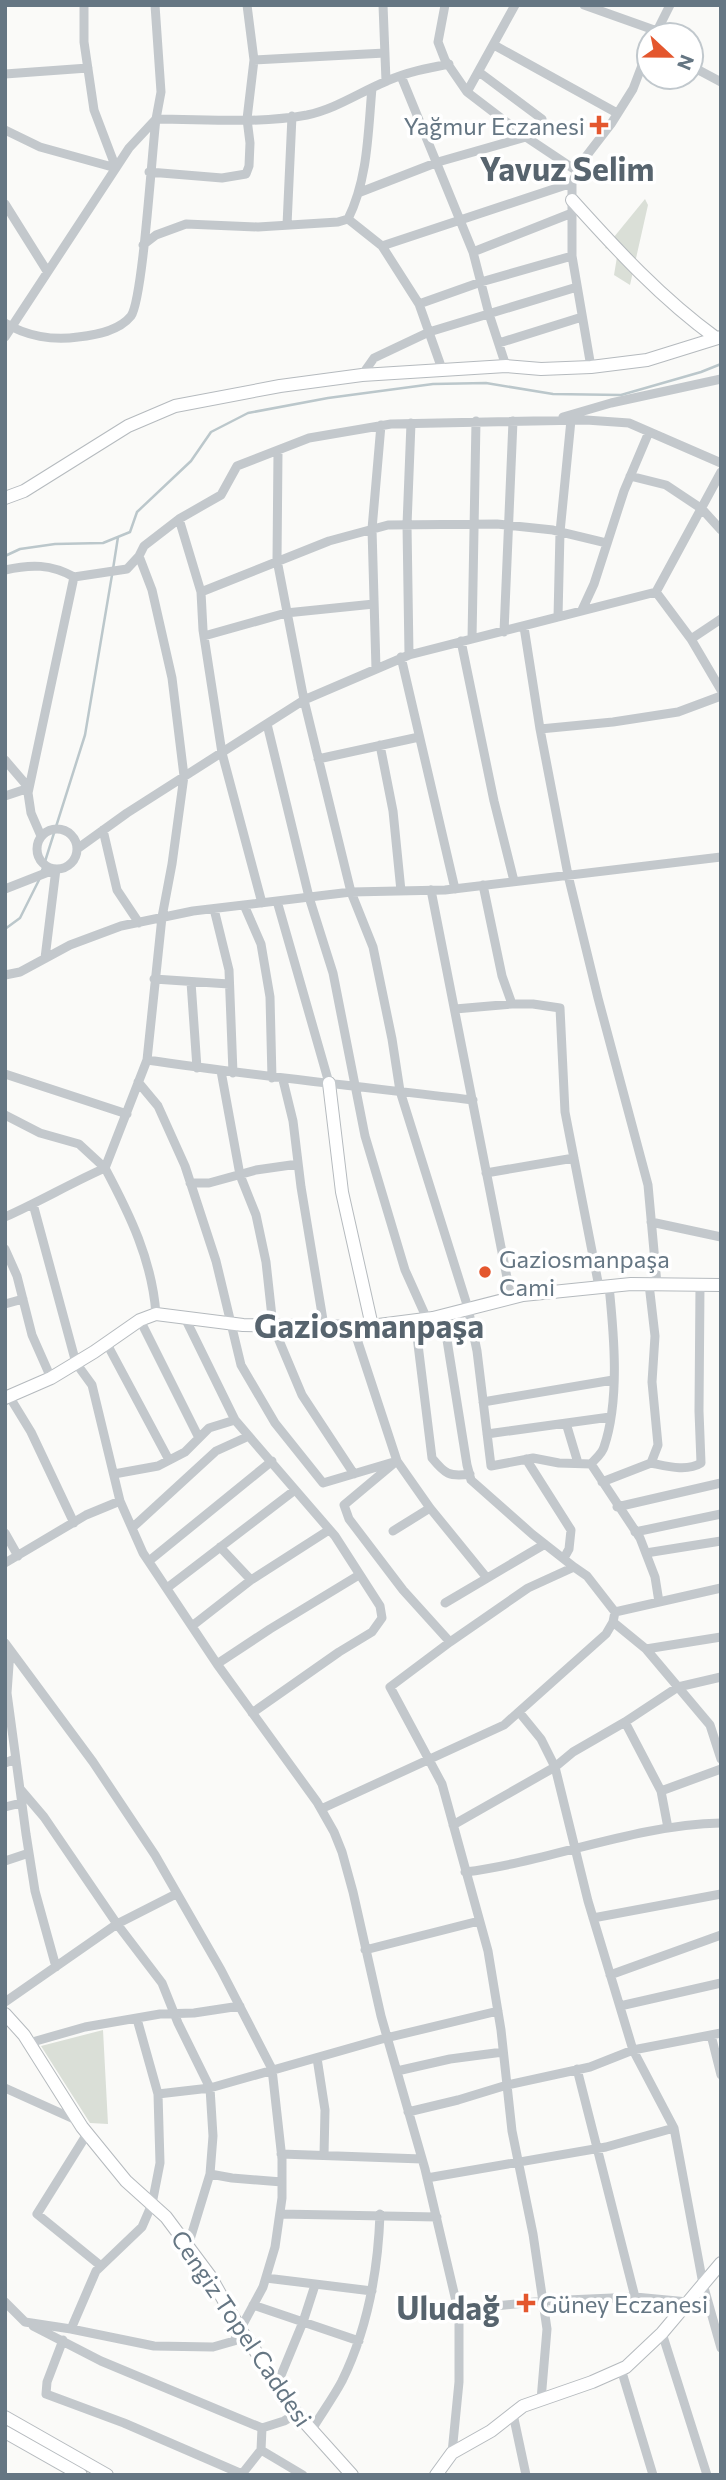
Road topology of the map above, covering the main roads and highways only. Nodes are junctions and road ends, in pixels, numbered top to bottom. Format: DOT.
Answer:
graph roads {
  1 [pos="572,207"];
  2 [pos="718,338"];
  3 [pos="5,498"];
  4 [pos="328,1083"];
  5 [pos="721,1285"];
  6 [pos="372,1326"];
  7 [pos="7,1397"];
  8 [pos="5,2014"];
  9 [pos="721,2263"];
  10 [pos="5,2417"];
  11 [pos="5,2432"];
  12 [pos="81,2475"];
  13 [pos="107,2475"];
  14 [pos="352,2475"];
  15 [pos="436,2475"];
  1 -- 2 [label="main road"];
  2 -- 3 [label="main road"];
  4 -- 6 [label="main road"];
  5 -- 6 [label="main road"];
  6 -- 7 [label="main road"];
  8 -- 14 [label="main road, Cengiz Topel Caddesi"];
  9 -- 15 [label="main road"];
  10 -- 13 [label="main road"];
  11 -- 12 [label="main road"];
}
